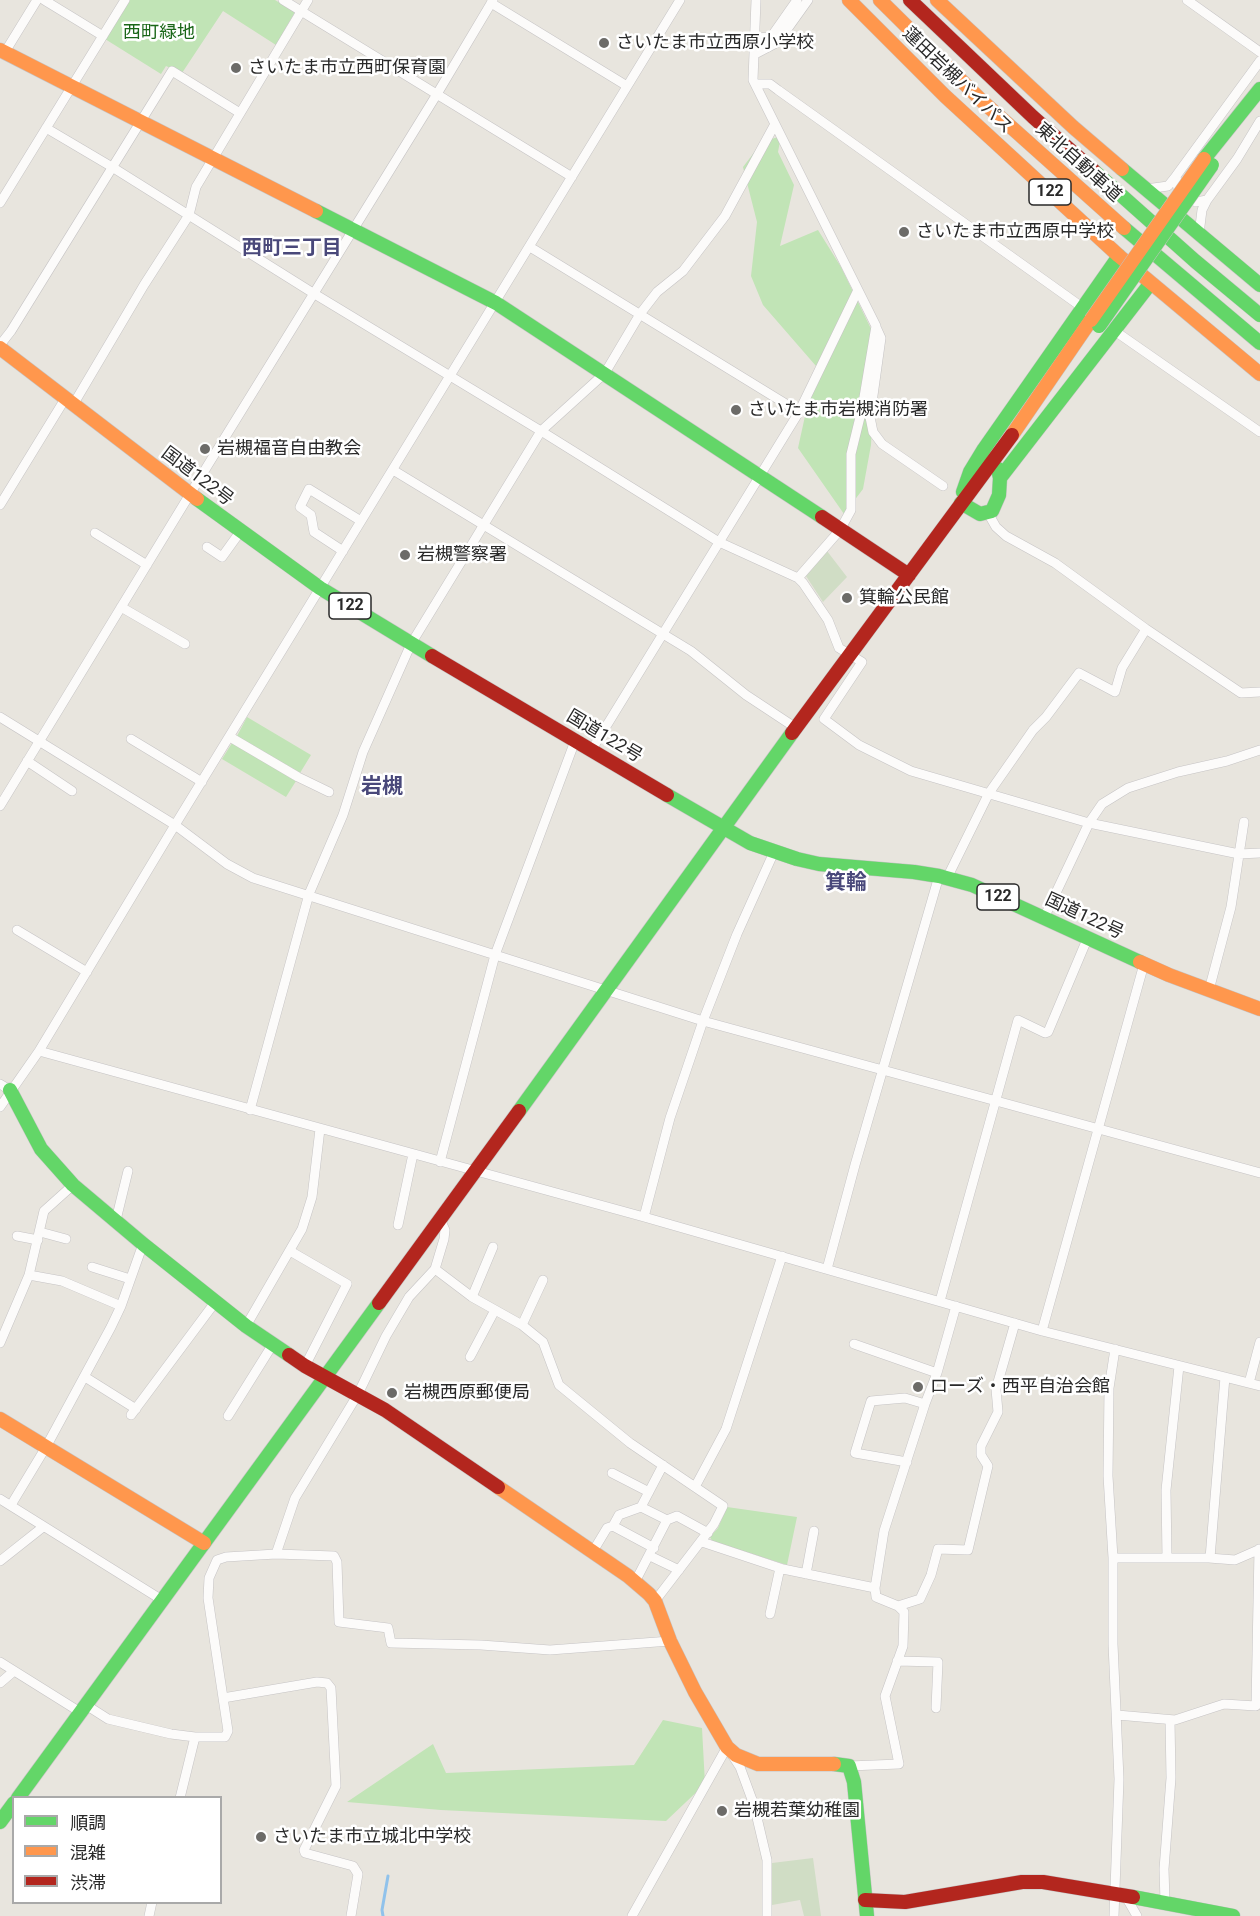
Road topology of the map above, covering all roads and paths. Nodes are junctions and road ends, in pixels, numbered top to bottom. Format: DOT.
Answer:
graph roads {
  1 [pos="37,0"];
  2 [pos="44,0"];
  3 [pos="125,0"];
  4 [pos="283,0"];
  5 [pos="309,0"];
  6 [pos="680,0"];
  7 [pos="756,0"];
  8 [pos="797,0"];
  9 [pos="808,0"];
  10 [pos="849,0"];
  11 [pos="880,0"];
  12 [pos="910,0"];
  13 [pos="938,0"];
  14 [pos="1187,0"];
  15 [pos="492,1"];
  16 [pos="302,11"];
  17 [pos="103,36"];
  18 [pos="756,38"];
  19 [pos="2,51"];
  20 [pos="1260,52"];
  21 [pos="755,54"];
  22 [pos="1260,61"];
  23 [pos="755,84"];
  24 [pos="72,86"];
  25 [pos="627,86"];
  26 [pos="1258,92"];
  27 [pos="437,93"];
  28 [pos="240,113"];
  29 [pos="140,120"];
  30 [pos="1260,121"];
  31 [pos="775,124"];
  32 [pos="46,128"];
  33 [pos="213,157"];
  34 [pos="112,167"];
  35 [pos="1176,176"];
  36 [pos="572,177"];
  37 [pos="1146,189"];
  38 [pos="1207,200"];
  39 [pos="0,203"];
  40 [pos="189,215"];
  41 [pos="353,229"];
  42 [pos="1199,234"];
  43 [pos="530,247"];
  44 [pos="1119,256"];
  45 [pos="1150,284"];
  46 [pos="1260,285"];
  47 [pos="858,290"];
  48 [pos="313,293"];
  49 [pos="495,303"];
  50 [pos="640,314"];
  51 [pos="1260,315"];
  52 [pos="1091,318"];
  53 [pos="876,326"];
  54 [pos="1115,331"];
  55 [pos="1260,343"];
  56 [pos="0,346"];
  57 [pos="605,373"];
  58 [pos="1260,374"];
  59 [pos="451,375"];
  60 [pos="69,402"];
  61 [pos="799,412"];
  62 [pos="542,431"];
  63 [pos="1260,432"];
  64 [pos="993,459"];
  65 [pos="393,470"];
  66 [pos="759,476"];
  67 [pos="1000,477"];
  68 [pos="943,486"];
  69 [pos="190,494"];
  70 [pos="960,503"];
  71 [pos="0,505"];
  72 [pos="988,513"];
  73 [pos="361,521"];
  74 [pos="483,524"];
  75 [pos="840,530"];
  76 [pos="240,531"];
  77 [pos="95,533"];
  78 [pos="719,542"];
  79 [pos="207,547"];
  80 [pos="343,551"];
  81 [pos="147,565"];
  82 [pos="909,575"];
  83 [pos="798,578"];
  84 [pos="320,588"];
  85 [pos="122,608"];
  86 [pos="1146,629"];
  87 [pos="663,635"];
  88 [pos="186,644"];
  89 [pos="411,644"];
  90 [pos="850,655"];
  91 [pos="1260,692"];
  92 [pos="0,717"];
  93 [pos="796,728"];
  94 [pos="230,737"];
  95 [pos="131,739"];
  96 [pos="575,741"];
  97 [pos="40,742"];
  98 [pos="1260,750"];
  99 [pos="591,751"];
  100 [pos="27,761"];
  101 [pos="202,783"];
  102 [pos="72,790"];
  103 [pos="330,792"];
  104 [pos="989,793"];
  105 [pos="0,806"];
  106 [pos="1244,822"];
  107 [pos="1089,823"];
  108 [pos="175,825"];
  109 [pos="724,828"];
  110 [pos="774,852"];
  111 [pos="1260,853"];
  112 [pos="1239,854"];
  113 [pos="943,877"];
  114 [pos="309,894"];
  115 [pos="1044,918"];
  116 [pos="17,930"];
  117 [pos="1088,938"];
  118 [pos="495,955"];
  119 [pos="1144,964"];
  120 [pos="87,972"];
  121 [pos="607,990"];
  122 [pos="1209,990"];
  123 [pos="1260,1009"];
  124 [pos="703,1021"];
  125 [pos="39,1051"];
  126 [pos="883,1070"];
  127 [pos="5,1087"];
  128 [pos="996,1101"];
  129 [pos="0,1107"];
  130 [pos="250,1110"];
  131 [pos="320,1130"];
  132 [pos="1098,1130"];
  133 [pos="413,1154"];
  134 [pos="440,1162"];
  135 [pos="128,1171"];
  136 [pos="475,1171"];
  137 [pos="1260,1173"];
  138 [pos="73,1185"];
  139 [pos="644,1217"];
  140 [pos="440,1219"];
  141 [pos="116,1220"];
  142 [pos="398,1225"];
  143 [pos="17,1236"];
  144 [pos="39,1236"];
  145 [pos="66,1239"];
  146 [pos="143,1244"];
  147 [pos="493,1247"];
  148 [pos="290,1251"];
  149 [pos="782,1256"];
  150 [pos="92,1267"];
  151 [pos="435,1269"];
  152 [pos="827,1269"];
  153 [pos="29,1275"];
  154 [pos="130,1279"];
  155 [pos="543,1280"];
  156 [pos="472,1297"];
  157 [pos="216,1301"];
  158 [pos="940,1301"];
  159 [pos="121,1306"];
  160 [pos="956,1306"];
  161 [pos="495,1310"];
  162 [pos="1015,1323"];
  163 [pos="522,1325"];
  164 [pos="246,1326"];
  165 [pos="1042,1331"];
  166 [pos="1260,1342"];
  167 [pos="0,1343"];
  168 [pos="273,1344"];
  169 [pos="854,1344"];
  170 [pos="1115,1349"];
  171 [pos="470,1358"];
  172 [pos="305,1366"];
  173 [pos="1179,1366"];
  174 [pos="938,1373"];
  175 [pos="85,1377"];
  176 [pos="324,1377"];
  177 [pos="1225,1377"];
  178 [pos="1249,1383"];
  179 [pos="1260,1386"];
  180 [pos="358,1394"];
  181 [pos="925,1404"];
  182 [pos="228,1416"];
  183 [pos="0,1419"];
  184 [pos="46,1448"];
  185 [pos="907,1462"];
  186 [pos="663,1465"];
  187 [pos="612,1473"];
  188 [pos="694,1487"];
  189 [pos="649,1492"];
  190 [pos="0,1498"];
  191 [pos="11,1505"];
  192 [pos="641,1507"];
  193 [pos="668,1520"];
  194 [pos="613,1526"];
  195 [pos="43,1527"];
  196 [pos="814,1531"];
  197 [pos="708,1533"];
  198 [pos="702,1542"];
  199 [pos="201,1547"];
  200 [pos="1260,1549"];
  201 [pos="652,1552"];
  202 [pos="592,1553"];
  203 [pos="276,1554"];
  204 [pos="1113,1558"];
  205 [pos="1167,1558"];
  206 [pos="1210,1558"];
  207 [pos="217,1560"];
  208 [pos="0,1561"];
  209 [pos="780,1568"];
  210 [pos="680,1570"];
  211 [pos="806,1574"];
  212 [pos="635,1582"];
  213 [pos="875,1588"];
  214 [pos="162,1600"];
  215 [pos="655,1601"];
  216 [pos="898,1606"];
  217 [pos="770,1614"];
  218 [pos="670,1641"];
  219 [pos="897,1661"];
  220 [pos="0,1662"];
  221 [pos="1258,1662"];
  222 [pos="14,1671"];
  223 [pos="0,1683"];
  224 [pos="223,1698"];
  225 [pos="936,1708"];
  226 [pos="83,1709"];
  227 [pos="1117,1715"];
  228 [pos="1170,1720"];
  229 [pos="195,1737"];
  230 [pos="727,1747"];
  231 [pos="849,1767"];
  232 [pos="19,1796"];
  233 [pos="180,1796"];
  234 [pos="12,1806"];
  235 [pos="0,1822"];
  236 [pos="1120,1895"];
  237 [pos="865,1900"];
  238 [pos="1174,1907"];
  239 [pos="351,1916"];
  240 [pos="632,1916"];
  241 [pos="767,1916"];
  242 [pos="867,1916"];
  243 [pos="1114,1916"];
  244 [pos="1137,1916"];
  245 [pos="1233,1916"];
  1 -- 19 [label="street"];
  2 -- 17 [label="street"];
  3 -- 17 [label="street"];
  4 -- 16 [label="street"];
  5 -- 16 [label="street"];
  6 -- 25 [label="street"];
  7 -- 18 [label="street"];
  8 -- 18 [label="street"];
  9 -- 21 [label="street"];
  10 -- 44 [label="main road, 蓮田岩槻バイパス / 122"];
  11 -- 55 [label="main road, 東北自動車道"];
  12 -- 51 [label="main road, 東北自動車道"];
  13 -- 37 [label="main road"];
  14 -- 20 [label="street"];
  15 -- 25 [label="street"];
  15 -- 27 [label="street"];
  16 -- 27 [label="street"];
  16 -- 28 [label="street"];
  17 -- 24 [label="street"];
  18 -- 21 [label="street"];
  19 -- 24 [label="main road"];
  21 -- 23 [label="street"];
  22 -- 35 [label="street"];
  23 -- 31 [label="street"];
  23 -- 52 [label="street"];
  24 -- 29 [label="main road"];
  24 -- 32 [label="street"];
  25 -- 36 [label="street"];
  26 -- 52 [label="main road, bridge"];
  27 -- 36 [label="street"];
  27 -- 41 [label="street"];
  28 -- 29 [label="street"];
  28 -- 33 [label="street"];
  29 -- 33 [label="main road"];
  29 -- 34 [label="street"];
  30 -- 38 [label="street"];
  31 -- 47 [label="street"];
  31 -- 50 [label="street"];
  32 -- 34 [label="street"];
  32 -- 39 [label="street"];
  33 -- 40 [label="street"];
  33 -- 41 [label="main road"];
  34 -- 40 [label="street"];
  34 -- 56 [label="street"];
  35 -- 37 [label="street"];
  35 -- 38 [label="street"];
  36 -- 43 [label="street"];
  37 -- 42 [label="main road"];
  38 -- 42 [label="street"];
  40 -- 48 [label="street"];
  40 -- 60 [label="street"];
  41 -- 48 [label="street"];
  41 -- 49 [label="main road"];
  42 -- 46 [label="main road"];
  43 -- 49 [label="street"];
  43 -- 50 [label="street"];
  44 -- 45 [label="main road, 蓮田岩槻バイパス / 122"];
  44 -- 52 [label="main road"];
  45 -- 54 [label="main road"];
  45 -- 58 [label="main road, 蓮田岩槻バイパス / 122"];
  47 -- 53 [label="street"];
  47 -- 61 [label="street"];
  48 -- 59 [label="street"];
  48 -- 69 [label="street"];
  49 -- 57 [label="main road"];
  49 -- 59 [label="street"];
  50 -- 57 [label="street"];
  50 -- 61 [label="street"];
  52 -- 54 [label="street"];
  52 -- 64 [label="main road"];
  52 -- 70 [label="main road"];
  53 -- 68 [label="street"];
  53 -- 75 [label="street"];
  54 -- 63 [label="street"];
  54 -- 67 [label="main road"];
  56 -- 60 [label="main road, 国道122号 / 122"];
  57 -- 62 [label="street"];
  57 -- 66 [label="main road"];
  59 -- 62 [label="street"];
  59 -- 65 [label="street"];
  60 -- 69 [label="main road, 国道122号 / 122"];
  60 -- 71 [label="street"];
  61 -- 66 [label="street"];
  62 -- 74 [label="street"];
  62 -- 78 [label="street"];
  64 -- 67 [label="main road"];
  64 -- 70 [label="main road"];
  65 -- 73 [label="street"];
  65 -- 74 [label="street"];
  66 -- 75 [label="main road"];
  66 -- 78 [label="street"];
  67 -- 72 [label="main road"];
  69 -- 76 [label="main road, 国道122号 / 122"];
  69 -- 81 [label="street"];
  70 -- 72 [label="main road"];
  70 -- 82 [label="main road"];
  72 -- 86 [label="street"];
  73 -- 80 [label="street"];
  73 -- 80 [label="street"];
  74 -- 87 [label="street"];
  74 -- 89 [label="street"];
  75 -- 82 [label="main road"];
  75 -- 83 [label="street"];
  76 -- 79 [label="street"];
  76 -- 84 [label="main road, 国道122号 / 122"];
  77 -- 81 [label="street"];
  78 -- 83 [label="street"];
  78 -- 87 [label="street"];
  80 -- 84 [label="street"];
  81 -- 85 [label="street"];
  82 -- 90 [label="main road"];
  83 -- 90 [label="street"];
  84 -- 89 [label="main road, 国道122号 / 122"];
  84 -- 94 [label="street"];
  85 -- 88 [label="street"];
  85 -- 97 [label="street"];
  86 -- 91 [label="street"];
  86 -- 104 [label="street"];
  87 -- 93 [label="street"];
  87 -- 99 [label="street"];
  89 -- 96 [label="main road, 国道122号 / 122"];
  89 -- 114 [label="street"];
  90 -- 93 [label="main road"];
  90 -- 104 [label="street"];
  92 -- 97 [label="street"];
  93 -- 109 [label="main road"];
  94 -- 101 [label="street"];
  94 -- 103 [label="street"];
  95 -- 101 [label="street"];
  96 -- 99 [label="main road, 国道122号 / 122"];
  96 -- 118 [label="street"];
  97 -- 100 [label="street"];
  97 -- 108 [label="street"];
  98 -- 107 [label="street"];
  99 -- 109 [label="main road, 国道122号 / 122"];
  100 -- 102 [label="street"];
  100 -- 105 [label="street"];
  101 -- 108 [label="street"];
  104 -- 107 [label="street"];
  104 -- 113 [label="street"];
  106 -- 112 [label="street"];
  107 -- 112 [label="street"];
  107 -- 115 [label="street"];
  108 -- 114 [label="street"];
  108 -- 120 [label="street"];
  109 -- 110 [label="main road, 国道122号 / 122"];
  109 -- 121 [label="main road"];
  110 -- 113 [label="main road, 国道122号 / 122"];
  110 -- 124 [label="street"];
  111 -- 112 [label="street"];
  112 -- 122 [label="street"];
  113 -- 115 [label="main road, 国道122号 / 122"];
  113 -- 126 [label="street"];
  114 -- 118 [label="street"];
  114 -- 130 [label="street"];
  115 -- 117 [label="main road, 国道122号 / 122"];
  116 -- 120 [label="street"];
  117 -- 119 [label="main road, 国道122号 / 122"];
  117 -- 128 [label="street"];
  118 -- 121 [label="street"];
  118 -- 134 [label="street"];
  119 -- 122 [label="main road, 国道122号 / 122"];
  119 -- 132 [label="street"];
  120 -- 125 [label="street"];
  121 -- 124 [label="street"];
  121 -- 136 [label="main road"];
  122 -- 123 [label="main road, 国道122号 / 122"];
  124 -- 126 [label="street"];
  124 -- 139 [label="street"];
  125 -- 127 [label="street"];
  125 -- 130 [label="street"];
  126 -- 128 [label="street"];
  126 -- 152 [label="street"];
  127 -- 129 [label="street"];
  127 -- 138 [label="main road"];
  128 -- 132 [label="street"];
  128 -- 158 [label="street"];
  130 -- 131 [label="street"];
  131 -- 133 [label="street"];
  131 -- 148 [label="street"];
  132 -- 137 [label="street"];
  132 -- 165 [label="street"];
  133 -- 134 [label="street"];
  133 -- 142 [label="street"];
  134 -- 136 [label="street"];
  135 -- 141 [label="street"];
  136 -- 139 [label="street"];
  136 -- 140 [label="main road"];
  138 -- 141 [label="main road"];
  138 -- 144 [label="street"];
  139 -- 149 [label="street"];
  140 -- 151 [label="street"];
  140 -- 176 [label="main road"];
  141 -- 146 [label="main road"];
  143 -- 144 [label="street"];
  144 -- 145 [label="street"];
  144 -- 153 [label="street"];
  146 -- 154 [label="street"];
  146 -- 157 [label="main road"];
  147 -- 156 [label="street"];
  148 -- 164 [label="street"];
  148 -- 172 [label="street"];
  149 -- 152 [label="street"];
  149 -- 188 [label="street"];
  150 -- 154 [label="street"];
  151 -- 156 [label="street"];
  151 -- 180 [label="street"];
  152 -- 158 [label="street"];
  153 -- 159 [label="street"];
  153 -- 167 [label="street"];
  154 -- 159 [label="street"];
  155 -- 163 [label="street"];
  156 -- 161 [label="street"];
  157 -- 164 [label="main road"];
  157 -- 175 [label="street"];
  158 -- 160 [label="street"];
  159 -- 175 [label="street"];
  160 -- 162 [label="street"];
  160 -- 174 [label="street"];
  161 -- 163 [label="street"];
  161 -- 171 [label="street"];
  162 -- 165 [label="street"];
  162 -- 216 [label="street"];
  163 -- 186 [label="street"];
  164 -- 168 [label="main road"];
  165 -- 170 [label="street"];
  166 -- 178 [label="street"];
  168 -- 172 [label="main road"];
  168 -- 182 [label="street"];
  169 -- 174 [label="street"];
  170 -- 173 [label="street"];
  170 -- 204 [label="street"];
  172 -- 176 [label="main road"];
  173 -- 177 [label="street"];
  173 -- 205 [label="street"];
  174 -- 181 [label="street"];
  175 -- 184 [label="street"];
  176 -- 180 [label="main road"];
  176 -- 199 [label="main road"];
  177 -- 178 [label="street"];
  177 -- 206 [label="street"];
  178 -- 179 [label="street"];
  180 -- 202 [label="main road"];
  180 -- 203 [label="street"];
  181 -- 185 [label="street"];
  181 -- 185 [label="street"];
  183 -- 184 [label="main road"];
  184 -- 191 [label="street"];
  184 -- 199 [label="main road"];
  185 -- 213 [label="street"];
  186 -- 188 [label="street"];
  186 -- 189 [label="street"];
  187 -- 189 [label="street"];
  188 -- 197 [label="street"];
  189 -- 192 [label="street"];
  190 -- 191 [label="street"];
  191 -- 195 [label="street"];
  192 -- 193 [label="street"];
  192 -- 194 [label="street"];
  193 -- 197 [label="street"];
  193 -- 201 [label="street"];
  194 -- 201 [label="street"];
  194 -- 202 [label="street"];
  195 -- 208 [label="street"];
  195 -- 214 [label="street"];
  196 -- 211 [label="street"];
  197 -- 198 [label="street"];
  198 -- 209 [label="street"];
  198 -- 210 [label="street"];
  199 -- 207 [label="street"];
  199 -- 214 [label="main road"];
  200 -- 206 [label="street"];
  200 -- 221 [label="street"];
  201 -- 210 [label="street"];
  201 -- 212 [label="street"];
  202 -- 212 [label="main road"];
  203 -- 207 [label="street"];
  203 -- 218 [label="street"];
  204 -- 205 [label="street"];
  204 -- 227 [label="street"];
  205 -- 206 [label="street"];
  207 -- 224 [label="street"];
  209 -- 211 [label="street"];
  209 -- 217 [label="street"];
  210 -- 215 [label="street"];
  211 -- 213 [label="street"];
  212 -- 215 [label="main road"];
  213 -- 216 [label="street"];
  214 -- 226 [label="main road"];
  215 -- 218 [label="main road"];
  216 -- 219 [label="street"];
  218 -- 230 [label="main road"];
  219 -- 225 [label="street"];
  219 -- 231 [label="street"];
  220 -- 222 [label="street"];
  221 -- 228 [label="street"];
  222 -- 223 [label="street"];
  222 -- 226 [label="street"];
  224 -- 229 [label="street"];
  224 -- 239 [label="street"];
  226 -- 229 [label="street"];
  226 -- 232 [label="main road"];
  227 -- 228 [label="street"];
  227 -- 236 [label="street"];
  228 -- 238 [label="street"];
  229 -- 233 [label="street"];
  230 -- 231 [label="main road"];
  230 -- 240 [label="street"];
  230 -- 241 [label="street"];
  231 -- 237 [label="main road"];
  234 -- 235 [label="main road"];
  236 -- 237 [label="main road"];
  236 -- 238 [label="main road"];
  236 -- 243 [label="street"];
  236 -- 244 [label="street"];
  237 -- 242 [label="main road"];
  238 -- 245 [label="main road"];
}
